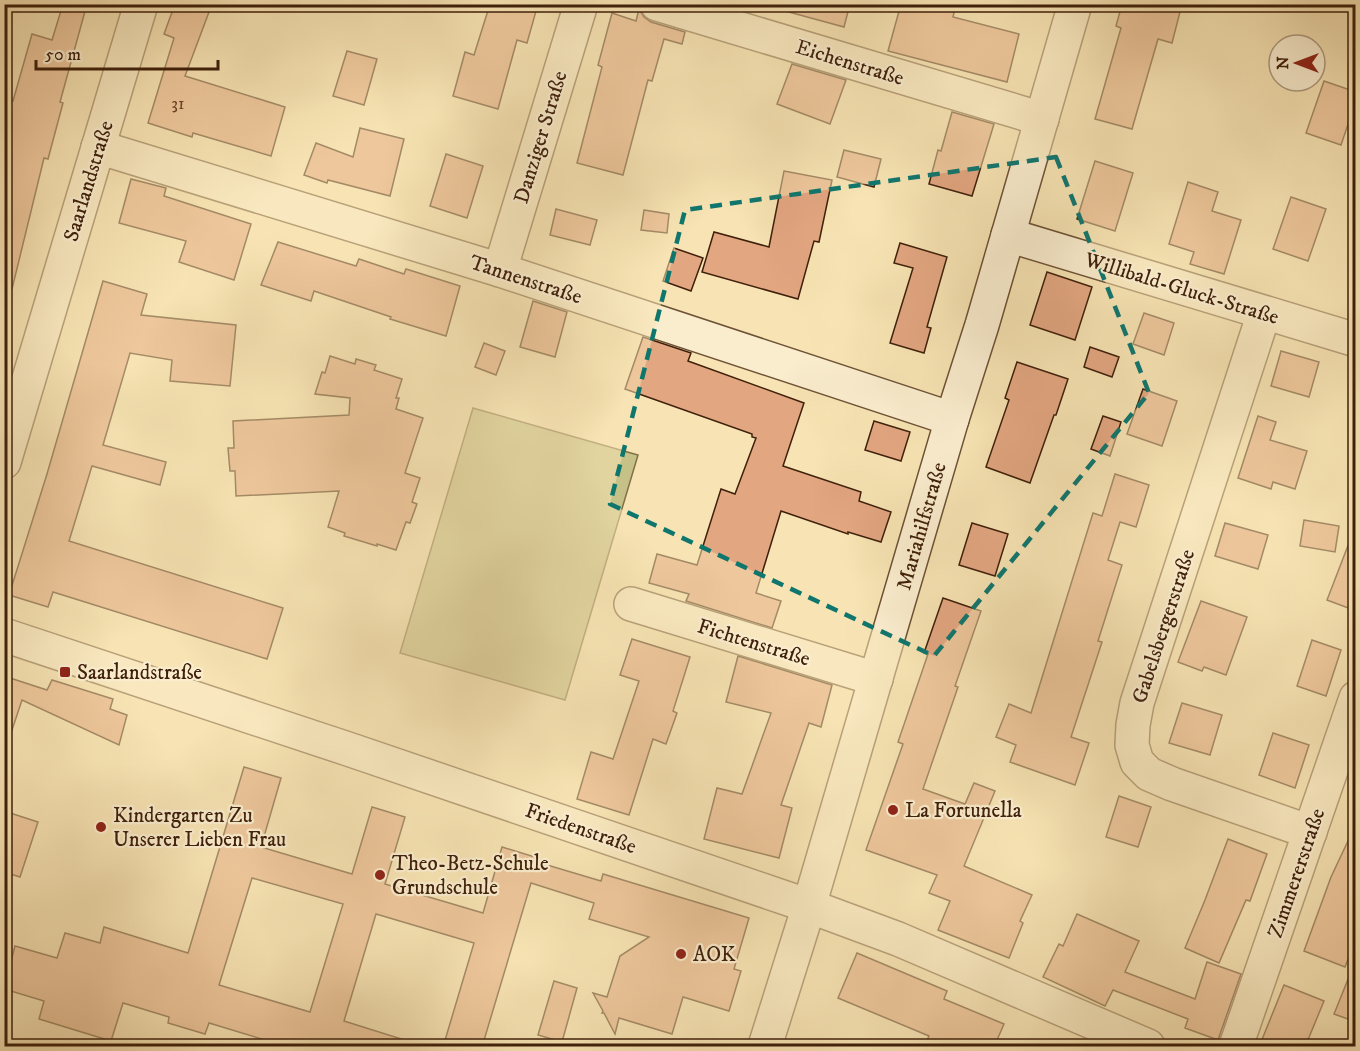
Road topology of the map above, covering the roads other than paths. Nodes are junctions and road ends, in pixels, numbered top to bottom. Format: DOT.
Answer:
graph roads {
  1 [pos="141,4"];
  2 [pos="581,4"];
  3 [pos="657,4"];
  4 [pos="1075,4"];
  5 [pos="1042,119"];
  6 [pos="98,147"];
  7 [pos="1008,236"];
  8 [pos="500,270"];
  9 [pos="1264,313"];
  10 [pos="1356,340"];
  11 [pos="952,419"];
  12 [pos="4,462"];
  13 [pos="631,604"];
  14 [pos="4,635"];
  15 [pos="876,679"];
  16 [pos="1356,698"];
  17 [pos="1310,832"];
  18 [pos="809,906"];
  19 [pos="765,1047"];
  20 [pos="1148,1047"];
  21 [pos="1236,1047"];
  1 -- 6 [label="street, Saarlandstraße"];
  2 -- 8 [label="street, Danziger Straße"];
  3 -- 5 [label="street, Eichenstraße"];
  4 -- 5 [label="street, Mariahilfstraße"];
  5 -- 7 [label="street, Mariahilfstraße"];
  6 -- 8 [label="street, Tannenstraße"];
  6 -- 12 [label="street, Saarlandstraße"];
  7 -- 9 [label="street, Willibald-Gluck-Straße"];
  7 -- 11 [label="street, Mariahilfstraße"];
  8 -- 11 [label="street, Tannenstraße"];
  9 -- 10 [label="street, Willibald-Gluck-Straße"];
  9 -- 17 [label="street, Gabelsbergerstraße"];
  11 -- 15 [label="street, Mariahilfstraße"];
  13 -- 15 [label="street, Fichtenstraße"];
  14 -- 18 [label="street, Friedenstraße"];
  15 -- 18 [label="street, Mariahilfstraße"];
  16 -- 17 [label="street, Zimmererstraße"];
  17 -- 21 [label="street, Zimmererstraße"];
  18 -- 19 [label="street, Mariahilfstraße"];
  18 -- 20 [label="street, Friedenstraße"];
}
